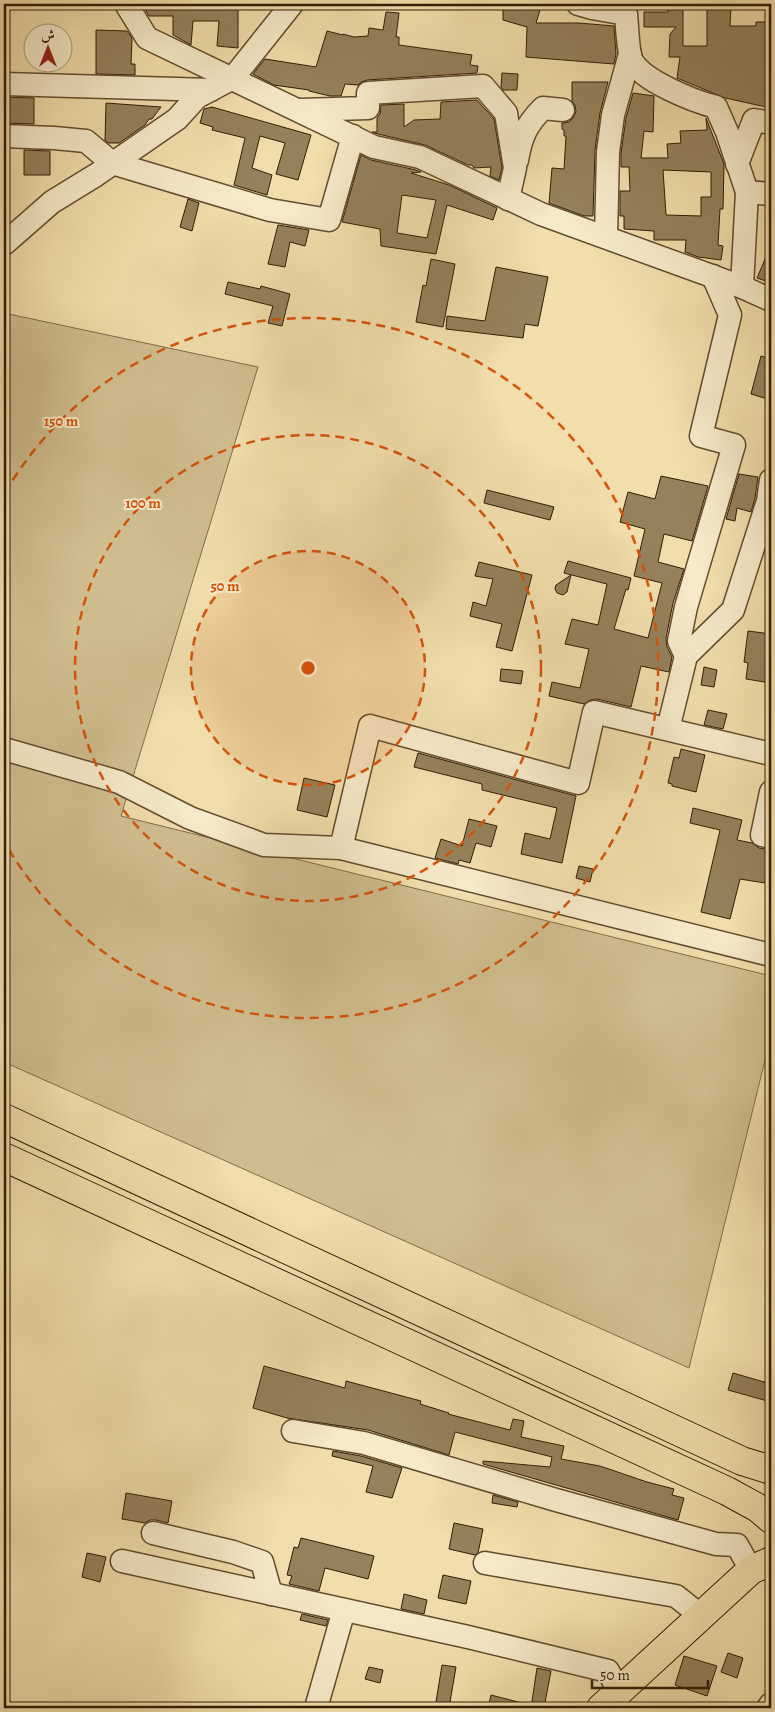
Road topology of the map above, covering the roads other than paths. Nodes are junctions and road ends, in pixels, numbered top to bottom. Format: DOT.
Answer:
graph roads {
  1 [pos="126,4"];
  2 [pos="292,4"];
  3 [pos="578,4"];
  4 [pos="630,54"];
  5 [pos="233,78"];
  6 [pos="4,84"];
  7 [pos="211,90"];
  8 [pos="296,110"];
  9 [pos="563,110"];
  10 [pos="771,123"];
  11 [pos="4,136"];
  12 [pos="353,136"];
  13 [pos="112,163"];
  14 [pos="737,164"];
  15 [pos="515,168"];
  16 [pos="747,192"];
  17 [pos="771,194"];
  18 [pos="508,199"];
  19 [pos="606,237"];
  20 [pos="4,244"];
  21 [pos="713,276"];
  22 [pos="742,287"];
  23 [pos="771,300"];
  24 [pos="771,480"];
  25 [pos="686,656"];
  26 [pos="668,729"];
  27 [pos="4,749"];
  28 [pos="771,754"];
  29 [pos="771,792"];
  30 [pos="771,837"];
  31 [pos="341,848"];
  32 [pos="771,955"];
  33 [pos="4,1118"];
  34 [pos="4,1157"];
  35 [pos="293,1431"];
  36 [pos="771,1470"];
  37 [pos="771,1519"];
  38 [pos="153,1533"];
  39 [pos="122,1560"];
  40 [pos="485,1563"];
  41 [pos="761,1565"];
  42 [pos="271,1594"];
  43 [pos="344,1610"];
  44 [pos="701,1616"];
  45 [pos="610,1700"];
  46 [pos="771,1704"];
  47 [pos="316,1708"];
  48 [pos="768,1708"];
  1 -- 5 [label="street"];
  2 -- 5 [label="street"];
  3 -- 4 [label="street"];
  4 -- 14 [label="street"];
  4 -- 19 [label="street"];
  5 -- 7 [label="street"];
  5 -- 8 [label="street"];
  6 -- 7 [label="street"];
  7 -- 13 [label="street"];
  8 -- 12 [label="street"];
  8 -- 15 [label="street"];
  9 -- 15 [label="street"];
  10 -- 14 [label="street"];
  11 -- 13 [label="street"];
  12 -- 13 [label="street"];
  12 -- 18 [label="street"];
  13 -- 20 [label="street"];
  14 -- 16 [label="street"];
  15 -- 18 [label="street"];
  16 -- 17 [label="street"];
  16 -- 22 [label="street"];
  18 -- 19 [label="street"];
  19 -- 21 [label="street"];
  21 -- 22 [label="street"];
  21 -- 25 [label="street"];
  22 -- 23 [label="street"];
  24 -- 25 [label="street"];
  25 -- 26 [label="street"];
  26 -- 28 [label="street"];
  26 -- 31 [label="street"];
  27 -- 31 [label="street"];
  29 -- 30 [label="street"];
  31 -- 32 [label="street"];
  33 -- 36 [label="main road"];
  34 -- 37 [label="main road"];
  35 -- 41 [label="street"];
  38 -- 42 [label="street"];
  39 -- 42 [label="street"];
  40 -- 44 [label="street"];
  41 -- 44 [label="main road"];
  42 -- 43 [label="street"];
  43 -- 45 [label="street"];
  43 -- 47 [label="street"];
  44 -- 45 [label="main road"];
  46 -- 48 [label="street"];
}
